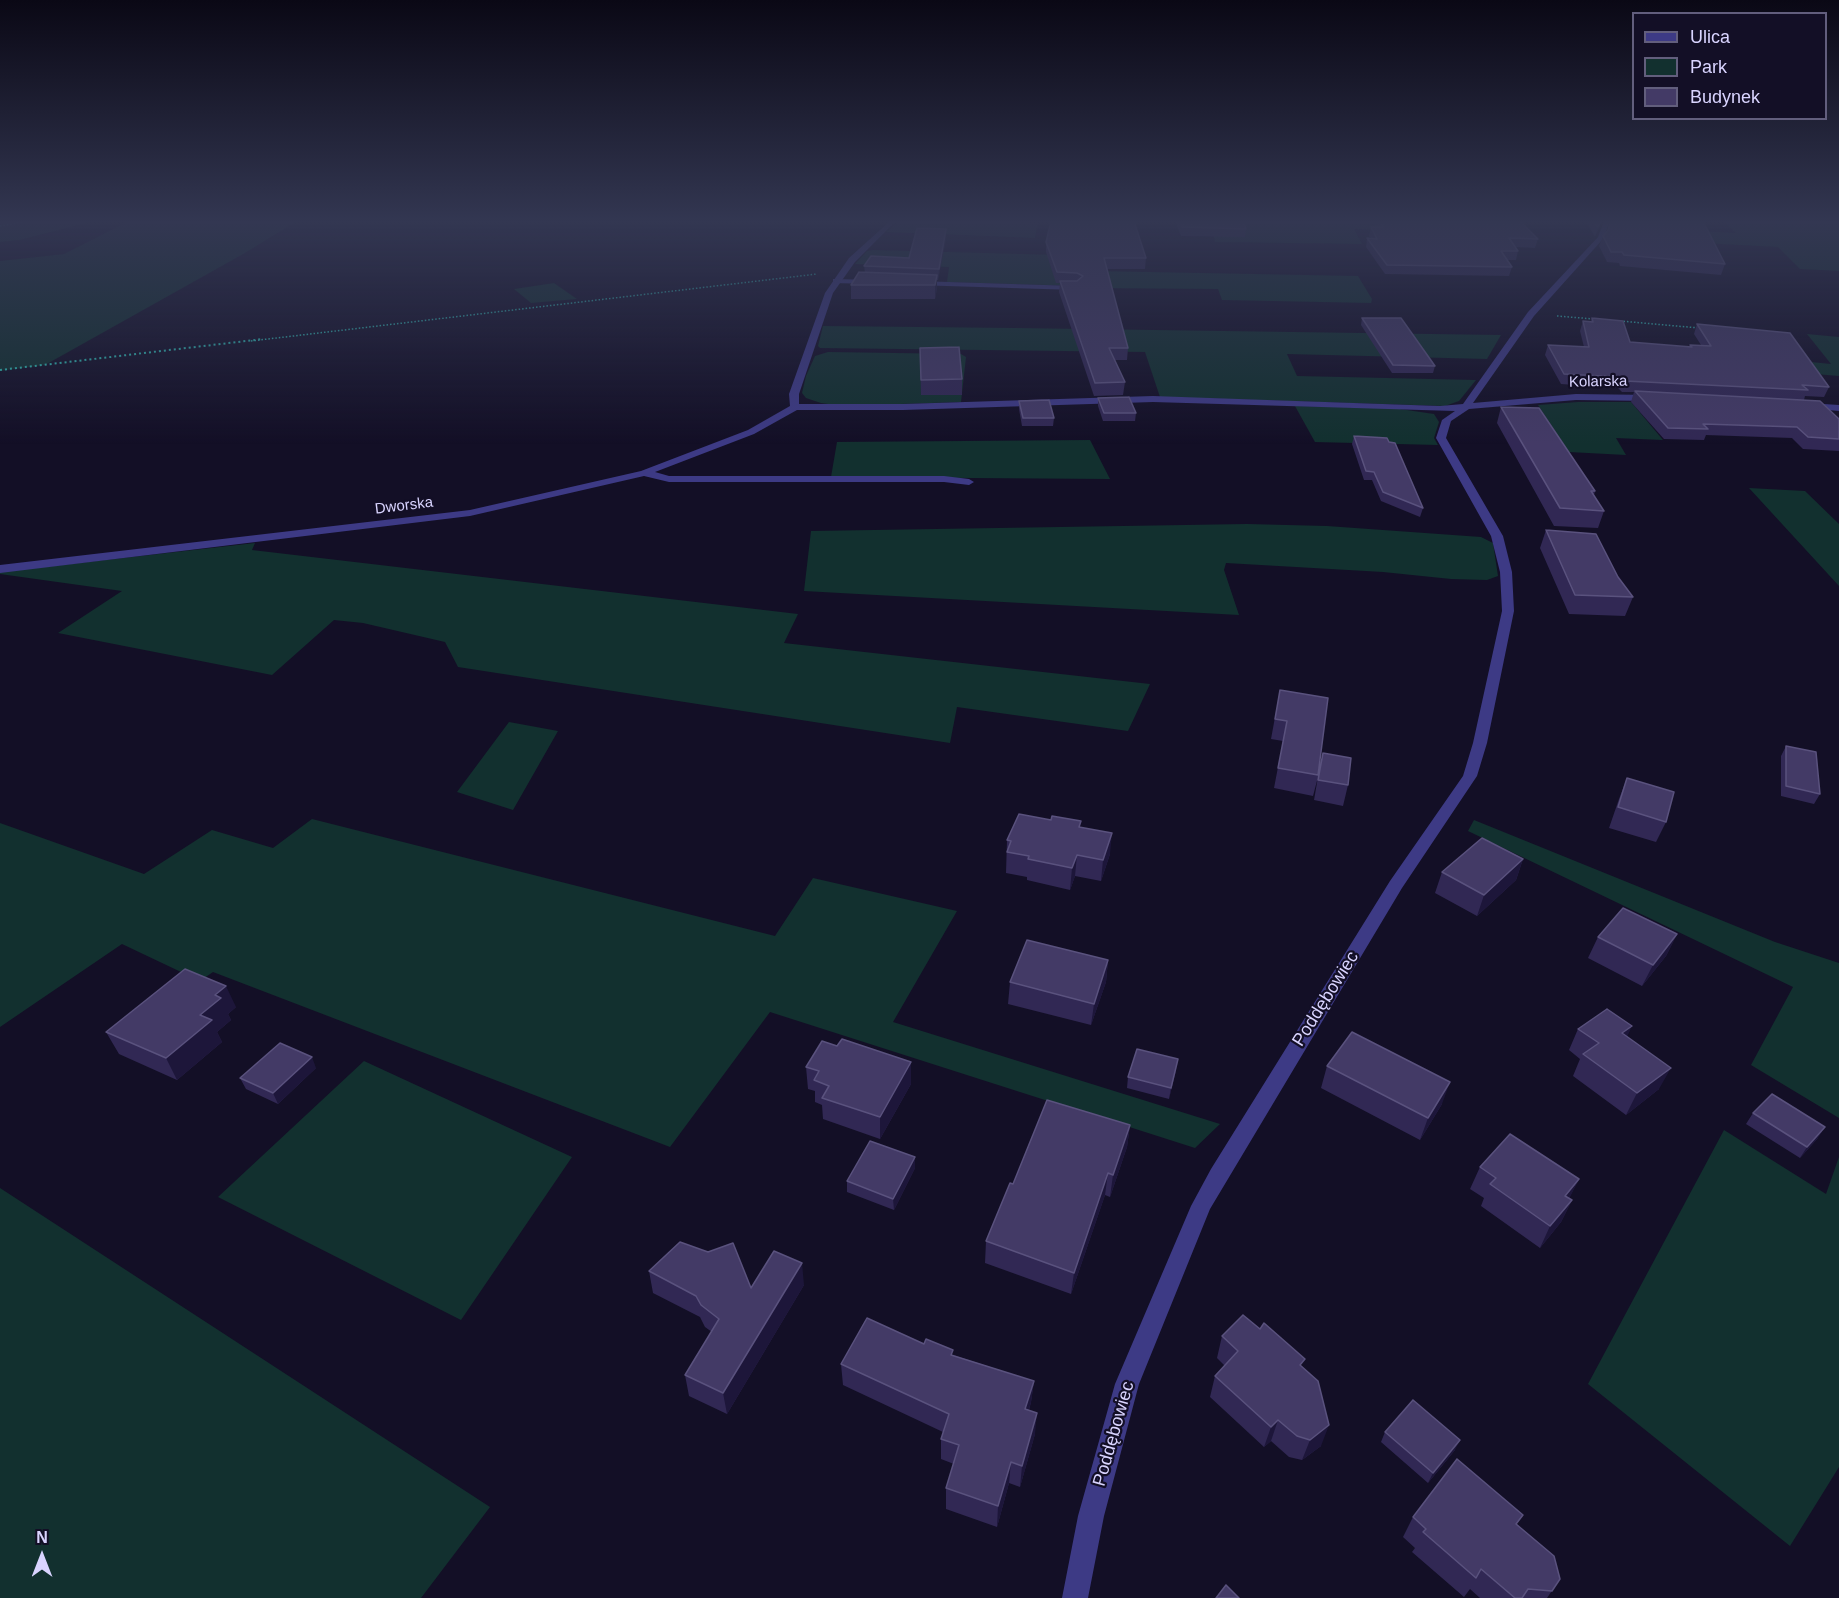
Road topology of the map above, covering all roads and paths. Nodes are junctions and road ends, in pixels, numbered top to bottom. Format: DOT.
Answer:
graph roads {
  1 [pos="619,296"];
  2 [pos="828,296"];
  3 [pos="1548,296"];
  4 [pos="1531,314"];
  5 [pos="1599,320"];
  6 [pos="1611,321"];
  7 [pos="1702,328"];
  8 [pos="0,370"];
  9 [pos="1668,399"];
  10 [pos="1793,405"];
  11 [pos="795,407"];
  12 [pos="1839,408"];
  13 [pos="1461,409"];
  14 [pos="644,473"];
  15 [pos="969,482"];
  16 [pos="0,569"];
  17 [pos="1075,1598"];
  1 -- 8 [label="path"];
  2 -- 11 [label="street"];
  3 -- 4 [label="street"];
  4 -- 5 [label="path"];
  4 -- 13 [label="street"];
  6 -- 7 [label="path"];
  9 -- 13 [label="street, Kolarska"];
  10 -- 12 [label="street"];
  11 -- 13 [label="street, Kolarska"];
  11 -- 14 [label="street, Dworska"];
  13 -- 17 [label="street, Poddębowiec"];
  14 -- 15 [label="street"];
  14 -- 16 [label="street, Dworska"];
}
